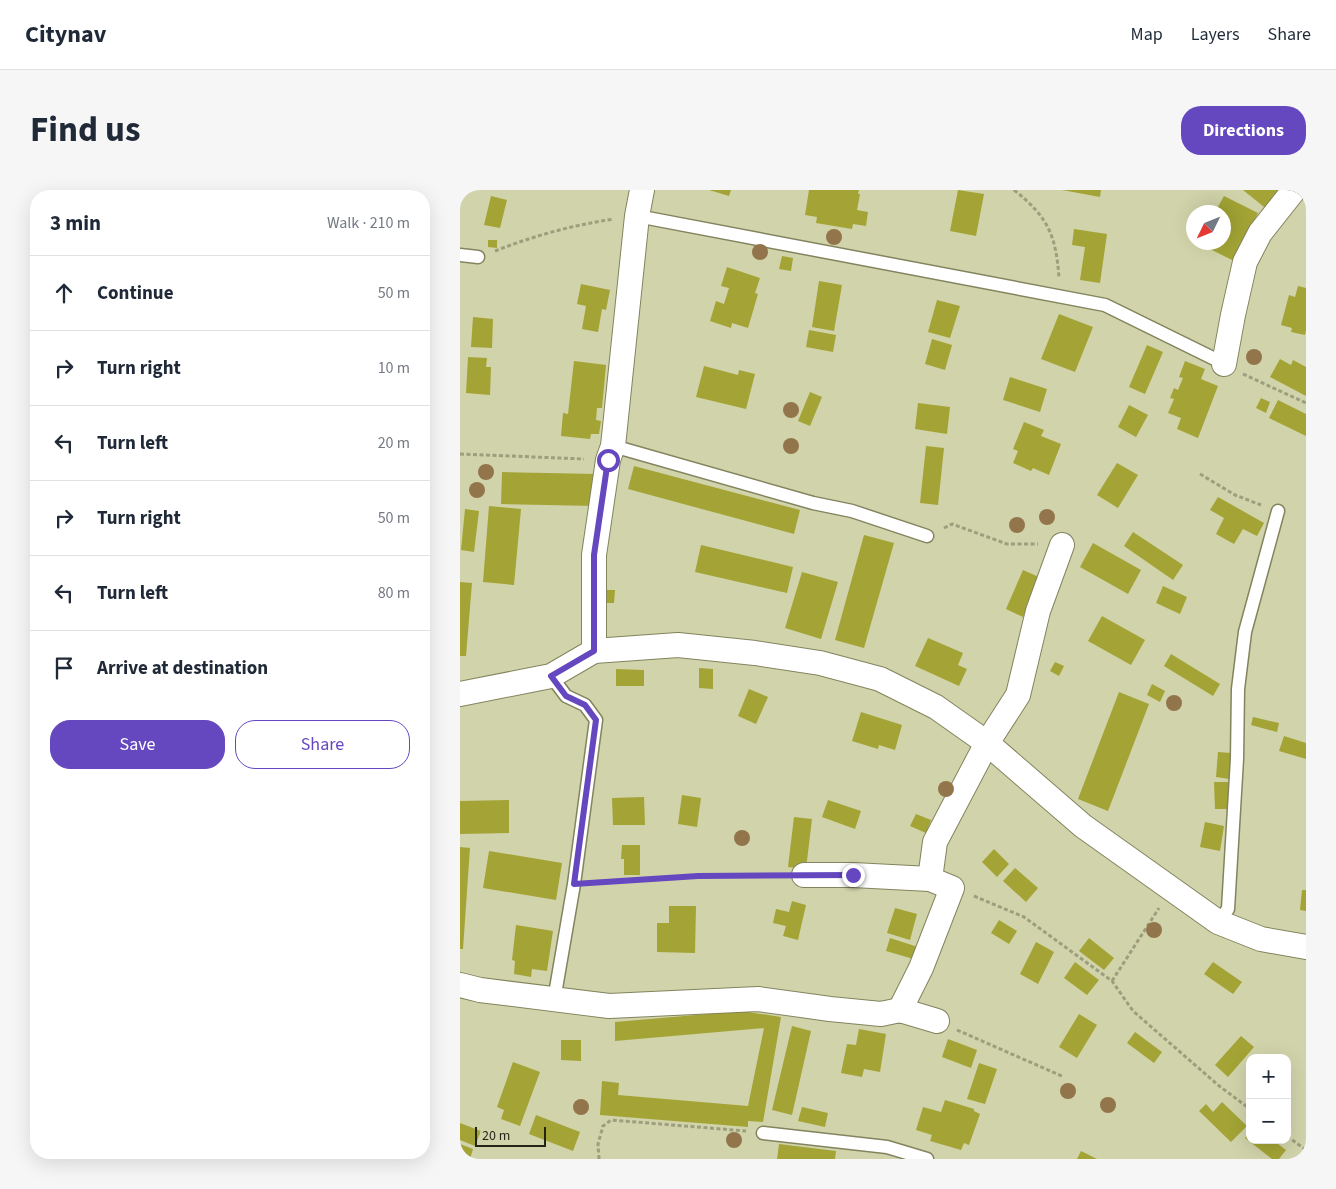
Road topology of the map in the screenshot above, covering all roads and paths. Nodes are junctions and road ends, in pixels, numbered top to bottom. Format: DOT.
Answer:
graph roads {
  1 [pos="642,190"];
  2 [pos="1014,190"];
  3 [pos="1294,190"];
  4 [pos="637,216"];
  5 [pos="460,255"];
  6 [pos="478,257"];
  7 [pos="1061,296"];
  8 [pos="1229,366"];
  9 [pos="1306,403"];
  10 [pos="610,453"];
  11 [pos="460,454"];
  12 [pos="1200,474"];
  13 [pos="1278,511"];
  14 [pos="927,536"];
  15 [pos="1062,545"];
  16 [pos="594,651"];
  17 [pos="551,676"];
  18 [pos="460,694"];
  19 [pos="987,743"];
  20 [pos="804,875"];
  21 [pos="930,879"];
  22 [pos="574,884"];
  23 [pos="952,888"];
  24 [pos="1171,888"];
  25 [pos="1218,922"];
  26 [pos="1306,947"];
  27 [pos="1112,981"];
  28 [pos="460,985"];
  29 [pos="554,1000"];
  30 [pos="900,1010"];
  31 [pos="937,1022"];
  32 [pos="1064,1077"];
  33 [pos="1246,1106"];
  34 [pos="763,1133"];
  35 [pos="1291,1139"];
  36 [pos="1306,1150"];
  37 [pos="599,1159"];
  38 [pos="927,1159"];
  1 -- 4 [label="street"];
  2 -- 7 [label="path"];
  3 -- 8 [label="street"];
  4 -- 6 [label="path"];
  4 -- 7 [label="lane"];
  4 -- 10 [label="street"];
  5 -- 6 [label="lane"];
  7 -- 8 [label="lane"];
  8 -- 9 [label="path"];
  10 -- 11 [label="path"];
  10 -- 14 [label="lane"];
  10 -- 16 [label="street"];
  12 -- 13 [label="path"];
  13 -- 25 [label="lane"];
  14 -- 15 [label="path"];
  15 -- 19 [label="street"];
  16 -- 17 [label="street"];
  16 -- 19 [label="street"];
  17 -- 18 [label="street"];
  17 -- 22 [label="lane"];
  19 -- 21 [label="street"];
  19 -- 24 [label="street"];
  20 -- 21 [label="street"];
  20 -- 22 [label="path"];
  21 -- 23 [label="street"];
  22 -- 29 [label="lane"];
  23 -- 27 [label="path"];
  23 -- 30 [label="street"];
  24 -- 25 [label="street"];
  24 -- 27 [label="path"];
  25 -- 26 [label="street"];
  27 -- 33 [label="path"];
  28 -- 29 [label="street"];
  29 -- 30 [label="street"];
  30 -- 31 [label="street"];
  31 -- 32 [label="path"];
  34 -- 37 [label="path"];
  34 -- 38 [label="lane"];
  35 -- 36 [label="path"];
}
